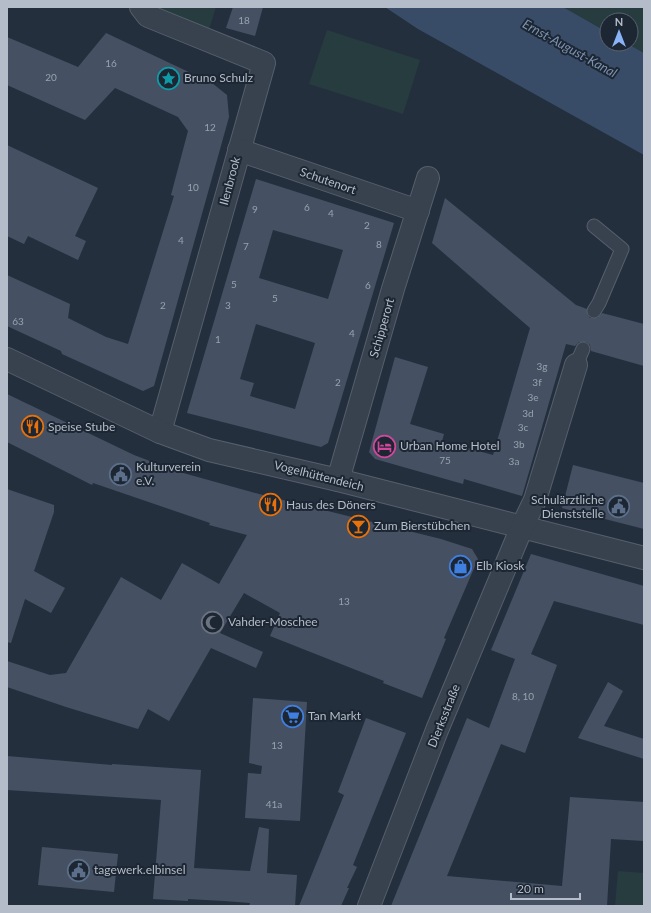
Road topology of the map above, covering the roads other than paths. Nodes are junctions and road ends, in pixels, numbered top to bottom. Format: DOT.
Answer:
graph roads {
  1 [pos="142,7"];
  2 [pos="238,150"];
  3 [pos="428,178"];
  4 [pos="418,211"];
  5 [pos="594,226"];
  6 [pos="594,311"];
  7 [pos="580,357"];
  8 [pos="7,359"];
  9 [pos="160,432"];
  10 [pos="338,480"];
  11 [pos="522,527"];
  12 [pos="644,558"];
  13 [pos="369,906"];
  1 -- 2 [label="street, Ilenbrook"];
  2 -- 4 [label="street, Schutenort"];
  2 -- 9 [label="street, Ilenbrook"];
  3 -- 4 [label="street, Schipperort"];
  4 -- 10 [label="street, Schipperort"];
  5 -- 6 [label="lane"];
  7 -- 11 [label="street, Dierksstraße"];
  8 -- 9 [label="street, Vogelhüttendeich"];
  9 -- 10 [label="street, Vogelhüttendeich"];
  10 -- 11 [label="street, Vogelhüttendeich"];
  11 -- 12 [label="street, Vogelhüttendeich"];
  11 -- 13 [label="street, Dierksstraße"];
}
